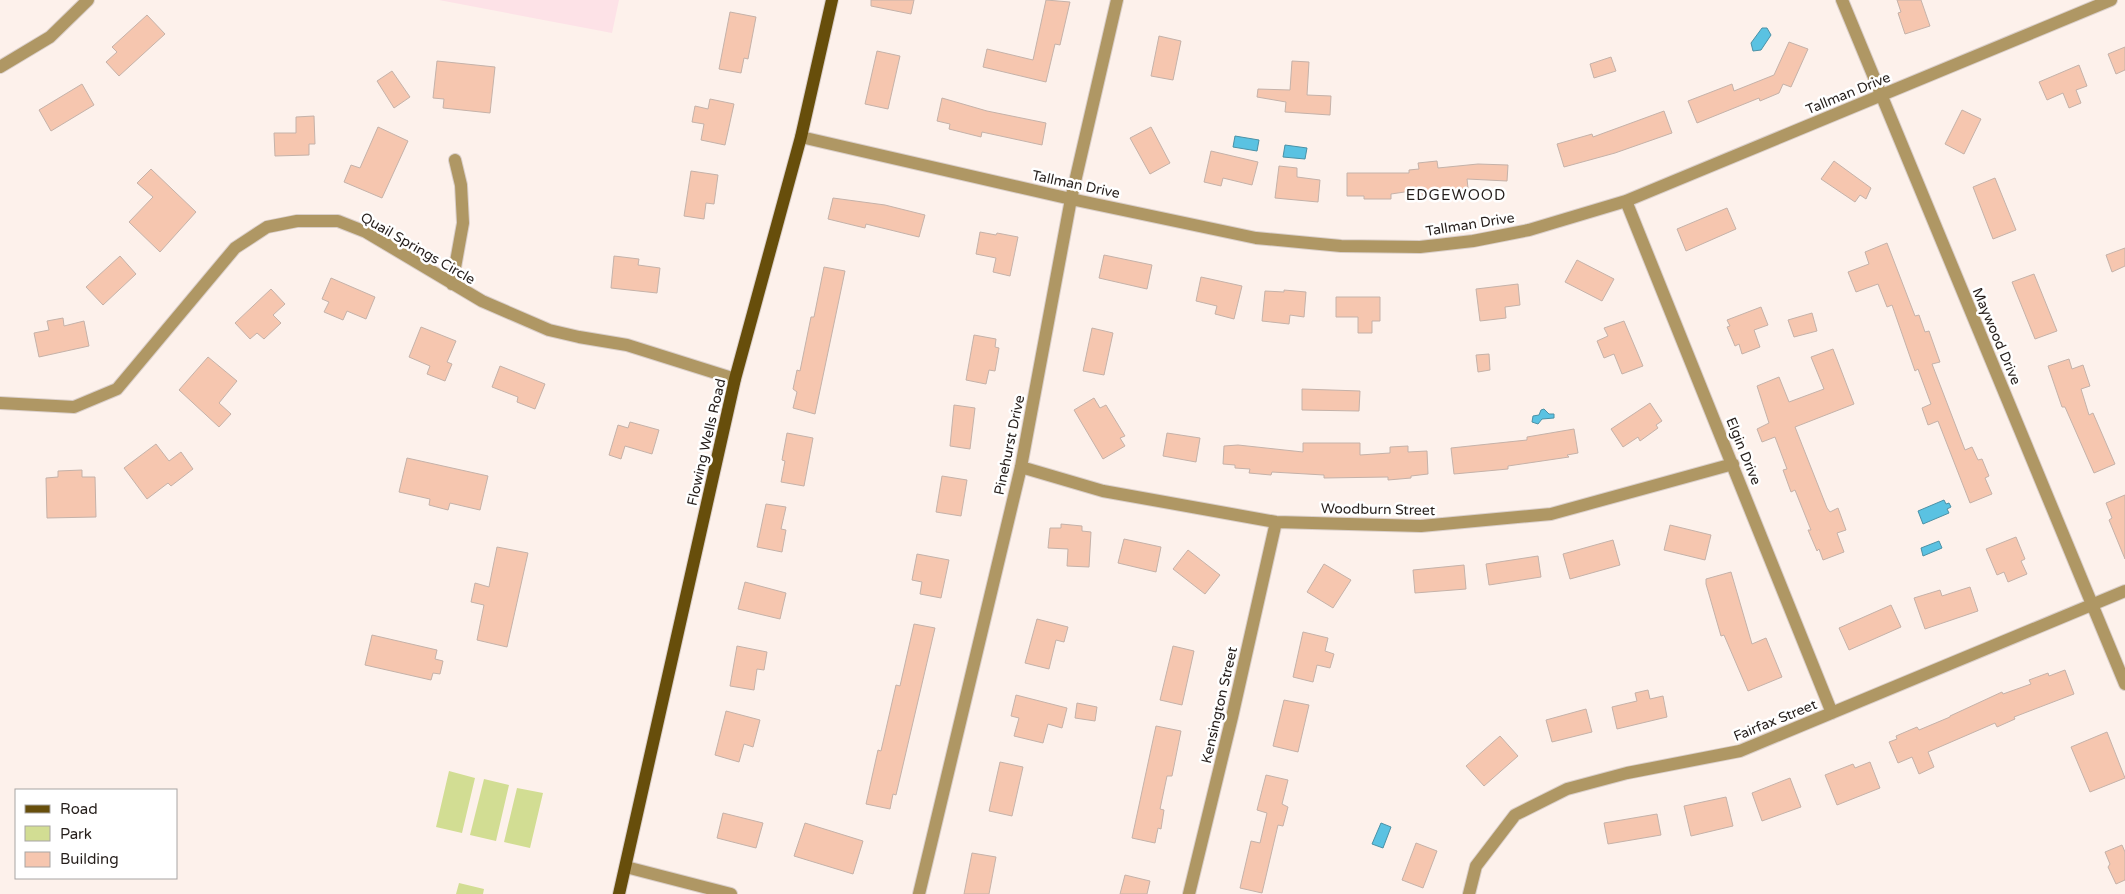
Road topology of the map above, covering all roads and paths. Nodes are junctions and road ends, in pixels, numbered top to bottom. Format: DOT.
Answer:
graph roads {
  1 [pos="88,0"];
  2 [pos="832,0"];
  3 [pos="1117,0"];
  4 [pos="1842,0"];
  5 [pos="2111,0"];
  6 [pos="0,67"];
  7 [pos="1881,96"];
  8 [pos="801,137"];
  9 [pos="455,160"];
  10 [pos="1072,199"];
  11 [pos="1626,201"];
  12 [pos="452,284"];
  13 [pos="736,378"];
  14 [pos="0,403"];
  15 [pos="1733,464"];
  16 [pos="1021,467"];
  17 [pos="1276,522"];
  18 [pos="2125,591"];
  19 [pos="2092,605"];
  20 [pos="2125,684"];
  21 [pos="1832,713"];
  22 [pos="626,867"];
  23 [pos="620,894"];
  24 [pos="731,894"];
  25 [pos="918,894"];
  26 [pos="1189,894"];
  27 [pos="1469,894"];
  1 -- 6 [label="street"];
  2 -- 8 [label="main road, Flowing Wells Road"];
  3 -- 10 [label="street, Pinehurst Drive"];
  4 -- 7 [label="street, Maywood Drive"];
  5 -- 7 [label="street, Tallman Drive"];
  7 -- 11 [label="street, Tallman Drive"];
  7 -- 19 [label="street, Maywood Drive"];
  8 -- 10 [label="street, Tallman Drive"];
  8 -- 13 [label="main road, Flowing Wells Road"];
  9 -- 12 [label="street"];
  10 -- 11 [label="street, Tallman Drive"];
  10 -- 16 [label="street, Pinehurst Drive"];
  11 -- 15 [label="street, Elgin Drive"];
  12 -- 13 [label="street, Quail Springs Circle"];
  12 -- 14 [label="street, Quail Springs Circle"];
  13 -- 22 [label="main road, Flowing Wells Road"];
  15 -- 17 [label="street, Woodburn Street"];
  15 -- 21 [label="street, Elgin Drive"];
  16 -- 17 [label="street, Woodburn Street"];
  16 -- 25 [label="street, Pinehurst Drive"];
  17 -- 26 [label="street, Kensington Street"];
  18 -- 19 [label="street, Fairfax Street"];
  19 -- 20 [label="street, Maywood Drive"];
  19 -- 21 [label="street, Fairfax Street"];
  21 -- 27 [label="street, Fairfax Street"];
  22 -- 23 [label="main road, Flowing Wells Road"];
  22 -- 24 [label="street"];
}
